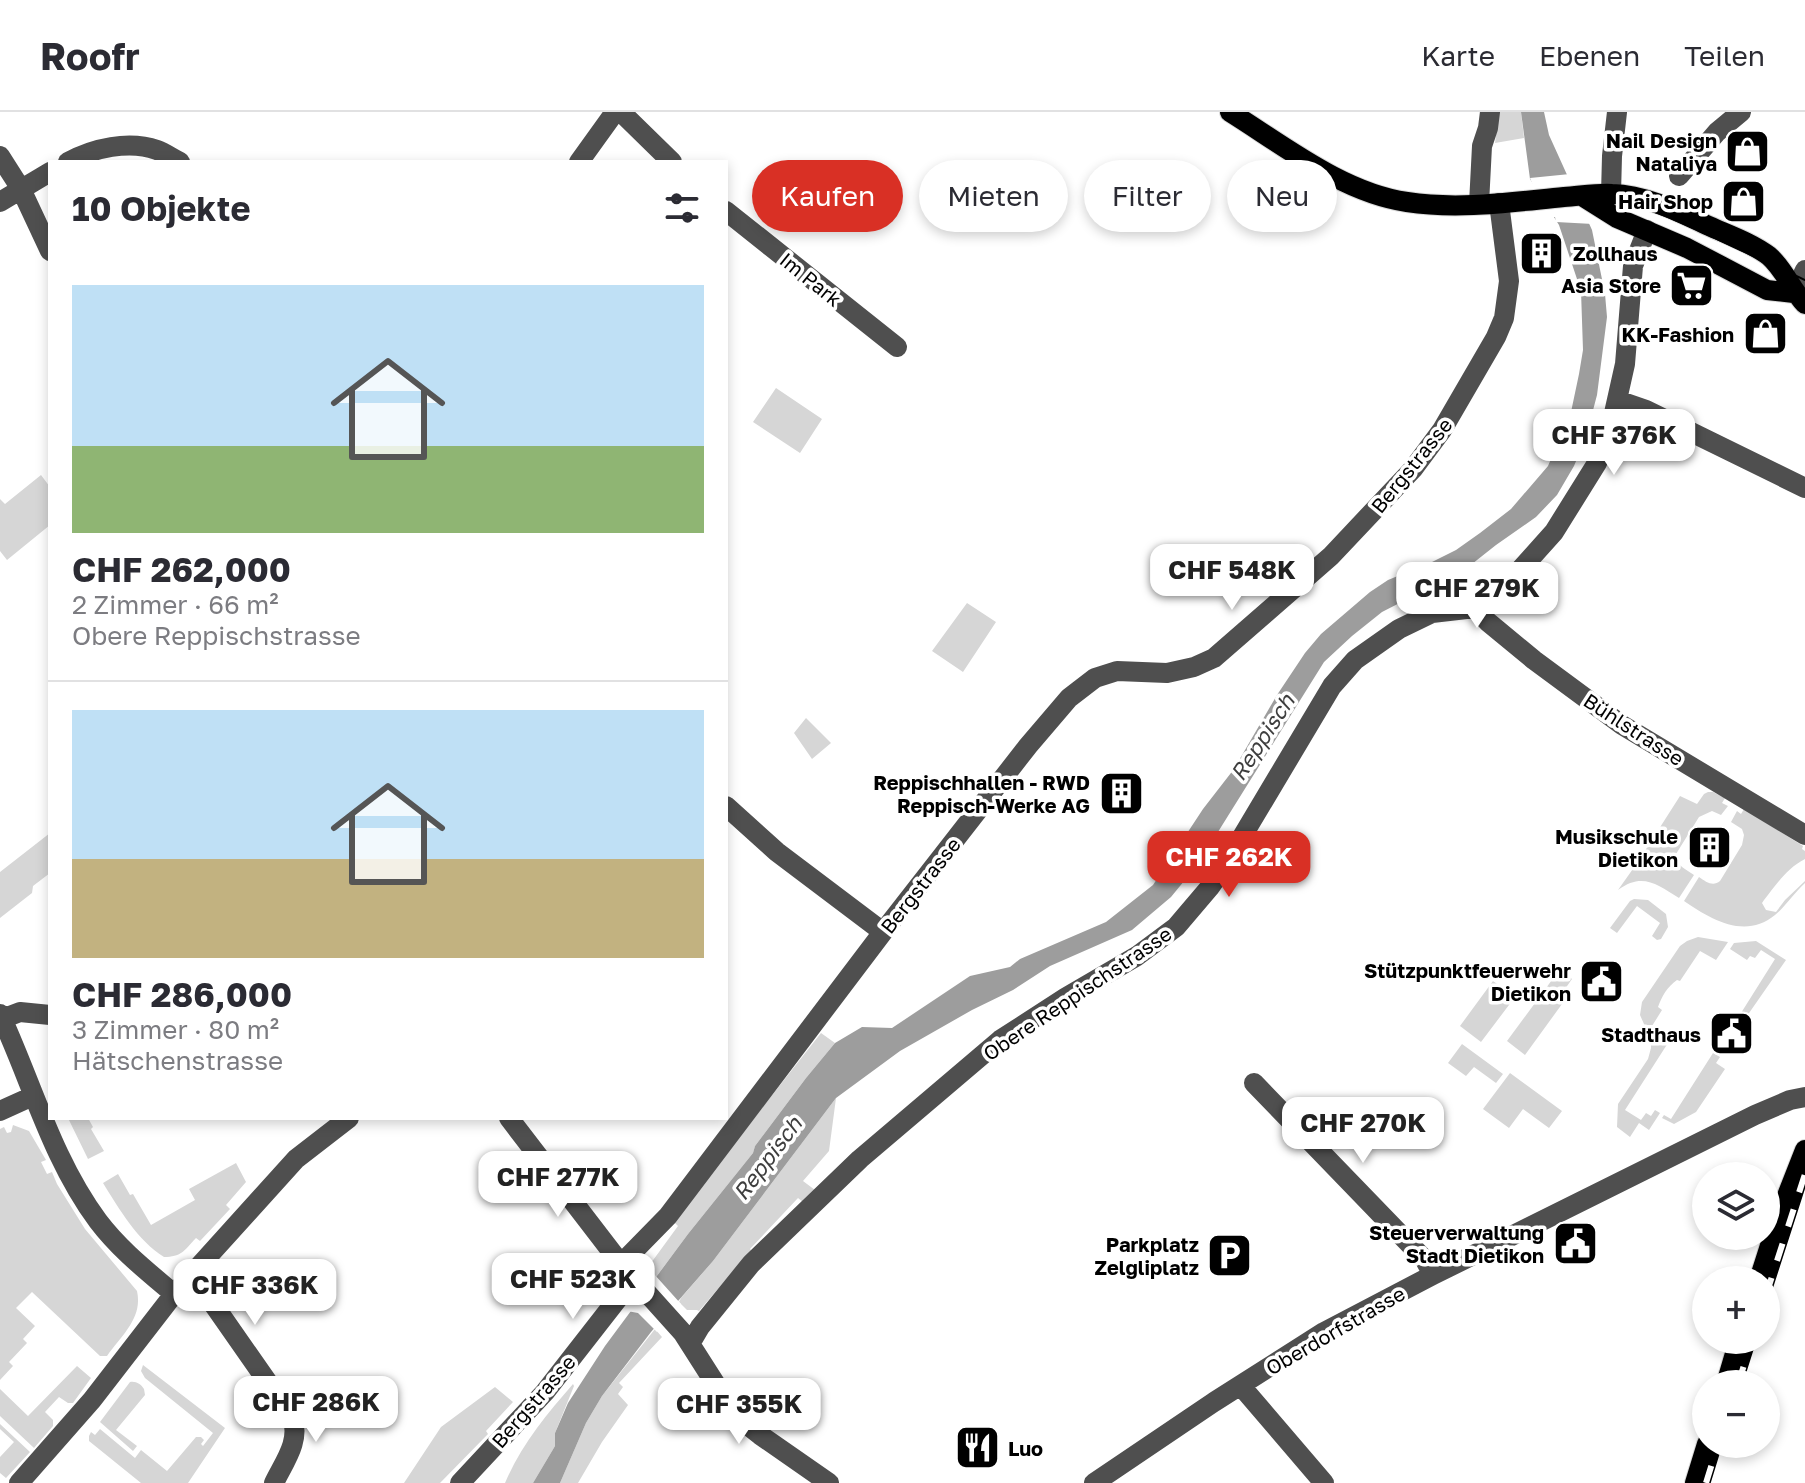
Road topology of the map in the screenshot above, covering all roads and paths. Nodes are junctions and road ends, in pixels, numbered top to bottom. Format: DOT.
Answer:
graph roads {
  1 [pos="618,112"];
  2 [pos="1230,112"];
  3 [pos="1490,112"];
  4 [pos="1617,112"];
  5 [pos="1741,112"];
  6 [pos="0,156"];
  7 [pos="73,160"];
  8 [pos="176,160"];
  9 [pos="581,160"];
  10 [pos="670,160"];
  11 [pos="48,173"];
  12 [pos="1679,176"];
  13 [pos="1611,186"];
  14 [pos="21,189"];
  15 [pos="1582,196"];
  16 [pos="0,202"];
  17 [pos="1489,204"];
  18 [pos="1660,204"];
  19 [pos="728,213"];
  20 [pos="1647,230"];
  21 [pos="48,247"];
  22 [pos="1805,270"];
  23 [pos="1800,298"];
  24 [pos="897,347"];
  25 [pos="1617,400"];
  26 [pos="1805,488"];
  27 [pos="1475,608"];
  28 [pos="728,808"];
  29 [pos="1805,835"];
  30 [pos="883,932"];
  31 [pos="48,1015"];
  32 [pos="1,1016"];
  33 [pos="1254,1083"];
  34 [pos="33,1096"];
  35 [pos="1805,1097"];
  36 [pos="0,1111"];
  37 [pos="346,1120"];
  38 [pos="511,1120"];
  39 [pos="1803,1160"];
  40 [pos="1763,1266"];
  41 [pos="1433,1275"];
  42 [pos="632,1277"];
  43 [pos="181,1287"];
  44 [pos="690,1344"];
  45 [pos="1241,1386"];
  46 [pos="1703,1458"];
  47 [pos="19,1483"];
  48 [pos="274,1483"];
  49 [pos="460,1483"];
  50 [pos="829,1483"];
  51 [pos="1094,1483"];
  52 [pos="1324,1483"];
  53 [pos="1695,1483"];
  1 -- 9 [label="street"];
  1 -- 10 [label="street"];
  2 -- 17 [label="main road"];
  3 -- 17 [label="street, Bergstrasse"];
  4 -- 13 [label="street"];
  5 -- 12 [label="street"];
  6 -- 14 [label="street"];
  7 -- 8 [label="street"];
  11 -- 14 [label="street"];
  13 -- 15 [label="main road"];
  13 -- 18 [label="main road"];
  14 -- 16 [label="street"];
  14 -- 21 [label="street"];
  15 -- 17 [label="main road"];
  15 -- 20 [label="main road"];
  17 -- 30 [label="street, Bergstrasse"];
  18 -- 20 [label="main road"];
  18 -- 23 [label="main road"];
  19 -- 24 [label="street, Im Park"];
  20 -- 23 [label="main road"];
  20 -- 25 [label="street, Obere Reppischstrasse"];
  22 -- 23 [label="street"];
  25 -- 26 [label="street"];
  25 -- 27 [label="street, Obere Reppischstrasse"];
  27 -- 29 [label="street, Bühlstrasse"];
  27 -- 44 [label="street, Obere Reppischstrasse"];
  28 -- 30 [label="street"];
  30 -- 42 [label="street, Bergstrasse"];
  31 -- 32 [label="street"];
  32 -- 34 [label="street"];
  33 -- 41 [label="street"];
  34 -- 36 [label="street"];
  34 -- 43 [label="street"];
  35 -- 41 [label="street, Oberdorfstrasse"];
  37 -- 43 [label="street"];
  38 -- 42 [label="street"];
  39 -- 40 [label="main road"];
  41 -- 45 [label="street, Oberdorfstrasse"];
  42 -- 44 [label="street"];
  42 -- 49 [label="street, Bergstrasse"];
  43 -- 47 [label="street"];
  43 -- 48 [label="street"];
  44 -- 50 [label="street"];
  45 -- 51 [label="street, Oberdorfstrasse"];
  45 -- 52 [label="street"];
  46 -- 53 [label="main road"];
}
